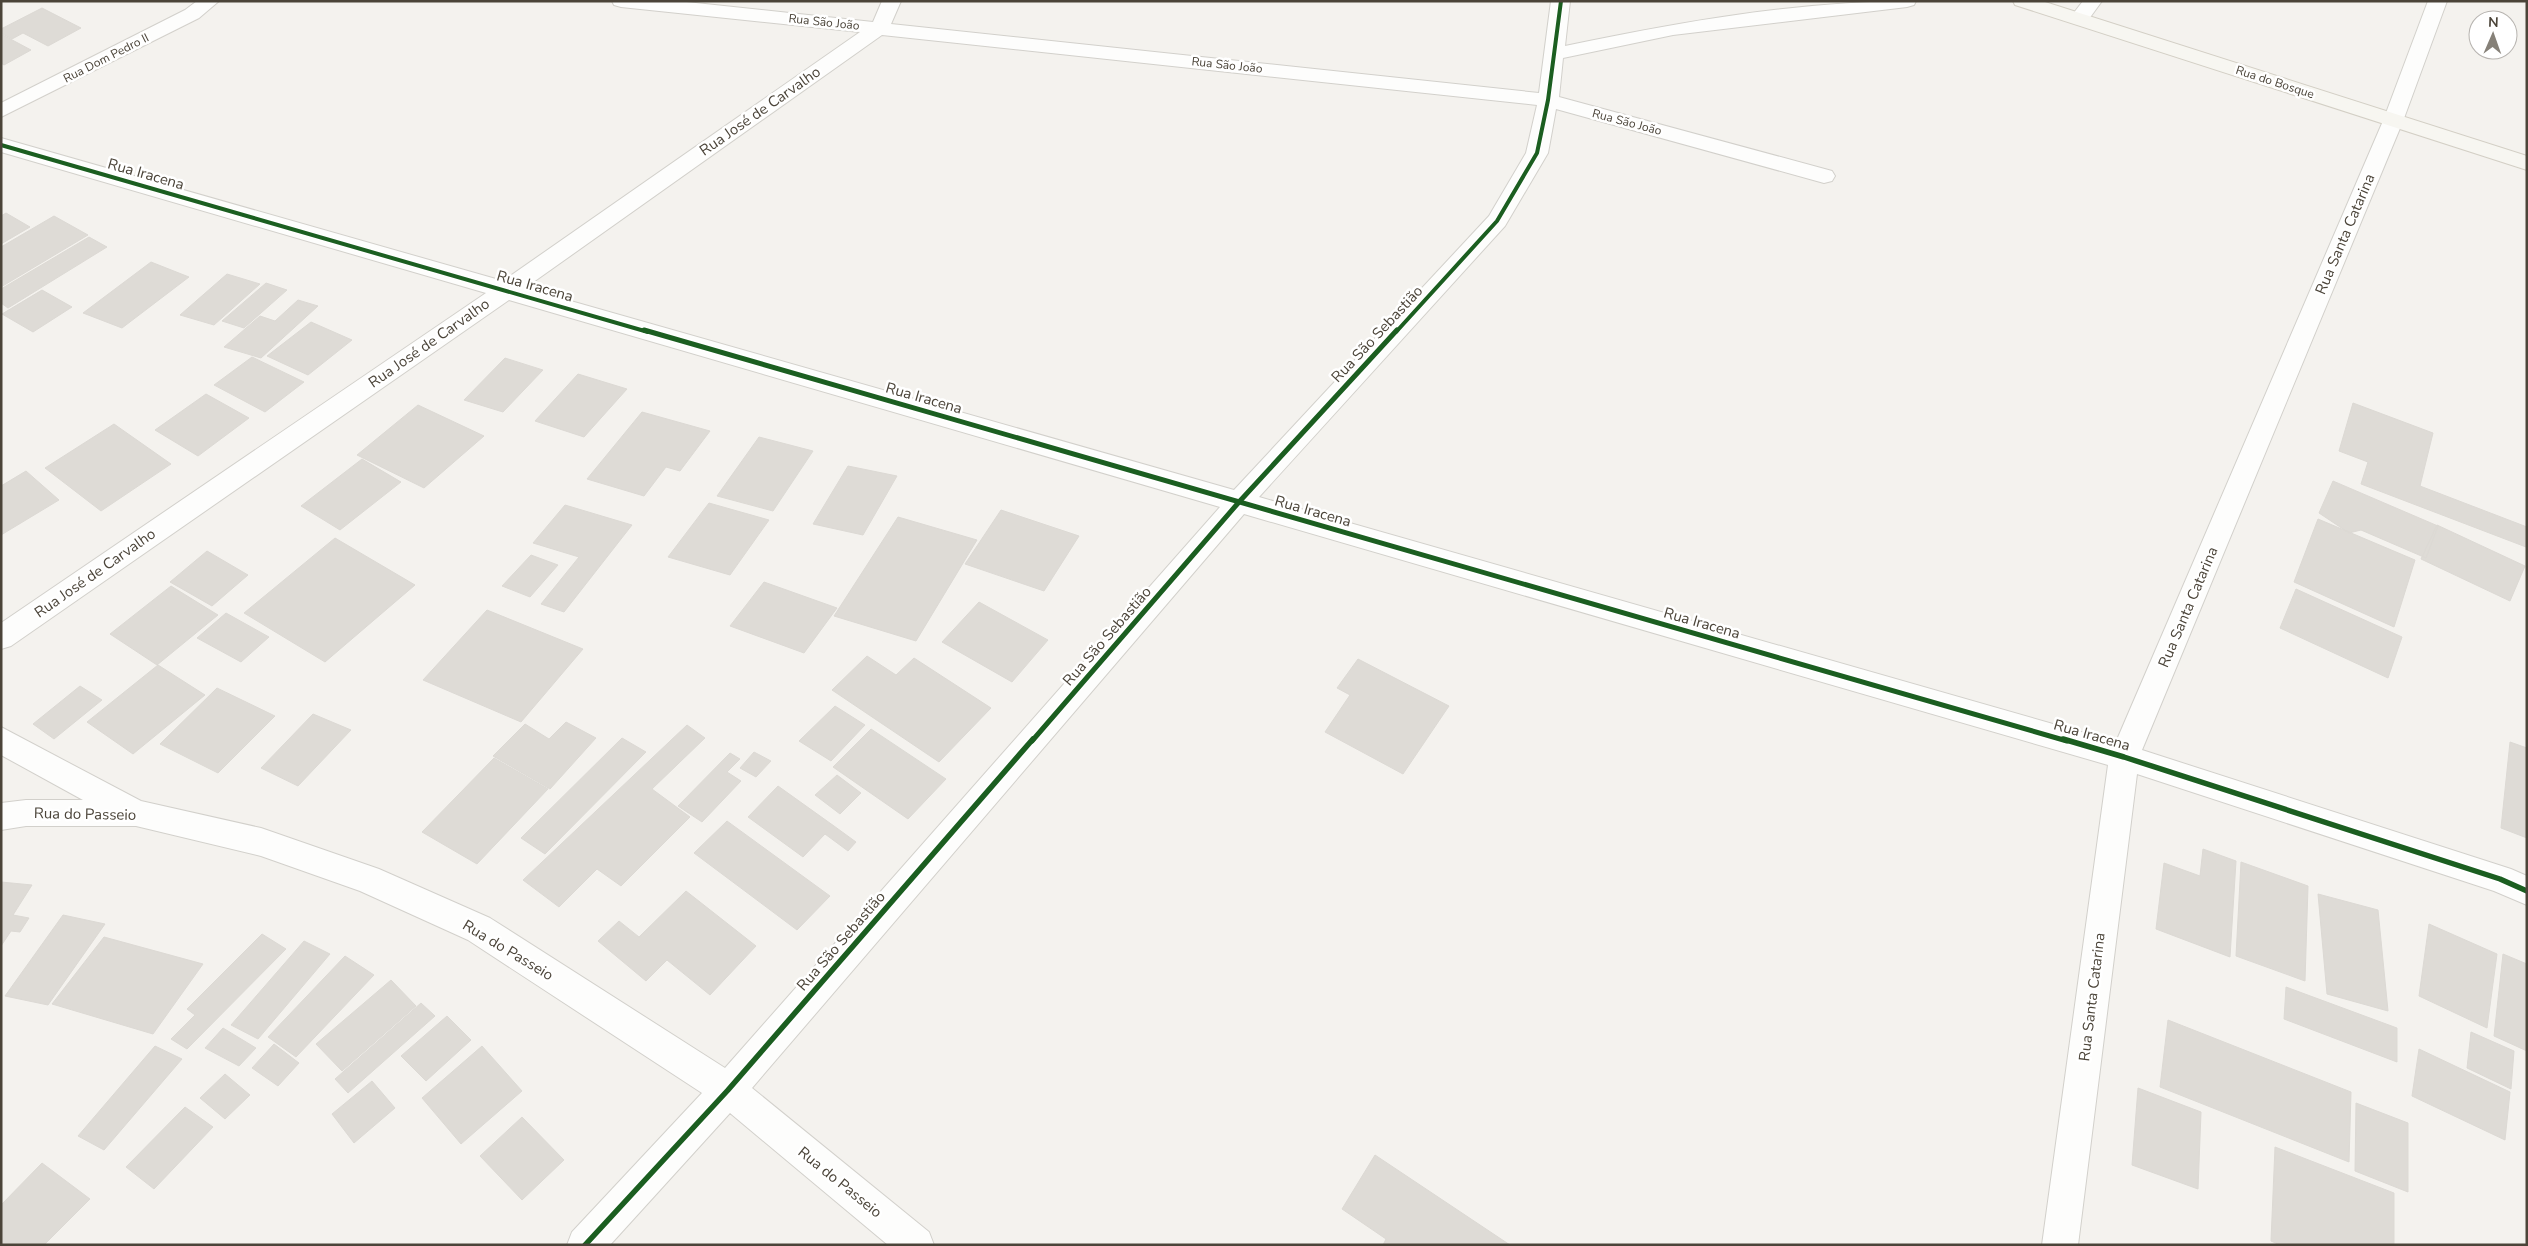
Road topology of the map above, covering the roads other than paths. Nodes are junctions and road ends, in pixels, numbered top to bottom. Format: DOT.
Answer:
graph roads {
  1 [pos="210,1"];
  2 [pos="621,1"];
  3 [pos="892,1"];
  4 [pos="1561,1"];
  5 [pos="1907,1"];
  6 [pos="2022,1"];
  7 [pos="2093,1"];
  8 [pos="2438,1"];
  9 [pos="2080,19"];
  10 [pos="880,27"];
  11 [pos="1554,54"];
  12 [pos="1548,100"];
  13 [pos="1,111"];
  14 [pos="2393,121"];
  15 [pos="1,145"];
  16 [pos="2527,163"];
  17 [pos="1824,176"];
  18 [pos="505,291"];
  19 [pos="1239,502"];
  20 [pos="1,638"];
  21 [pos="1,740"];
  22 [pos="2124,757"];
  23 [pos="136,813"];
  24 [pos="1,817"];
  25 [pos="2527,891"];
  26 [pos="728,1090"];
  27 [pos="585,1245"];
  28 [pos="916,1245"];
  29 [pos="2060,1245"];
  1 -- 13 [label="street, Rua Dom Pedro II"];
  2 -- 10 [label="street, Rua São João"];
  3 -- 10 [label="street"];
  4 -- 11 [label="street, Rua São Sebastião"];
  5 -- 11 [label="street"];
  6 -- 9 [label="street, Rua do Bosque"];
  7 -- 9 [label="street"];
  8 -- 14 [label="street, Rua Santa Catarina"];
  9 -- 14 [label="street, Rua do Bosque"];
  10 -- 12 [label="street, Rua São João"];
  10 -- 18 [label="street, Rua José de Carvalho"];
  11 -- 12 [label="street, Rua São Sebastião"];
  12 -- 17 [label="street, Rua São João"];
  12 -- 19 [label="street, Rua São Sebastião"];
  14 -- 16 [label="street, Rua do Bosque"];
  14 -- 22 [label="street, Rua Santa Catarina"];
  15 -- 18 [label="street, Rua Iracena"];
  18 -- 19 [label="street, Rua Iracena"];
  18 -- 20 [label="street, Rua José de Carvalho"];
  19 -- 22 [label="street, Rua Iracena"];
  19 -- 26 [label="street, Rua São Sebastião"];
  21 -- 23 [label="street"];
  22 -- 25 [label="street, Rua Iracena"];
  22 -- 29 [label="street, Rua Santa Catarina"];
  23 -- 24 [label="street, Rua do Passeio"];
  23 -- 26 [label="street, Rua do Passeio"];
  26 -- 27 [label="street, Rua São Sebastião"];
  26 -- 28 [label="street, Rua do Passeio"];
}
